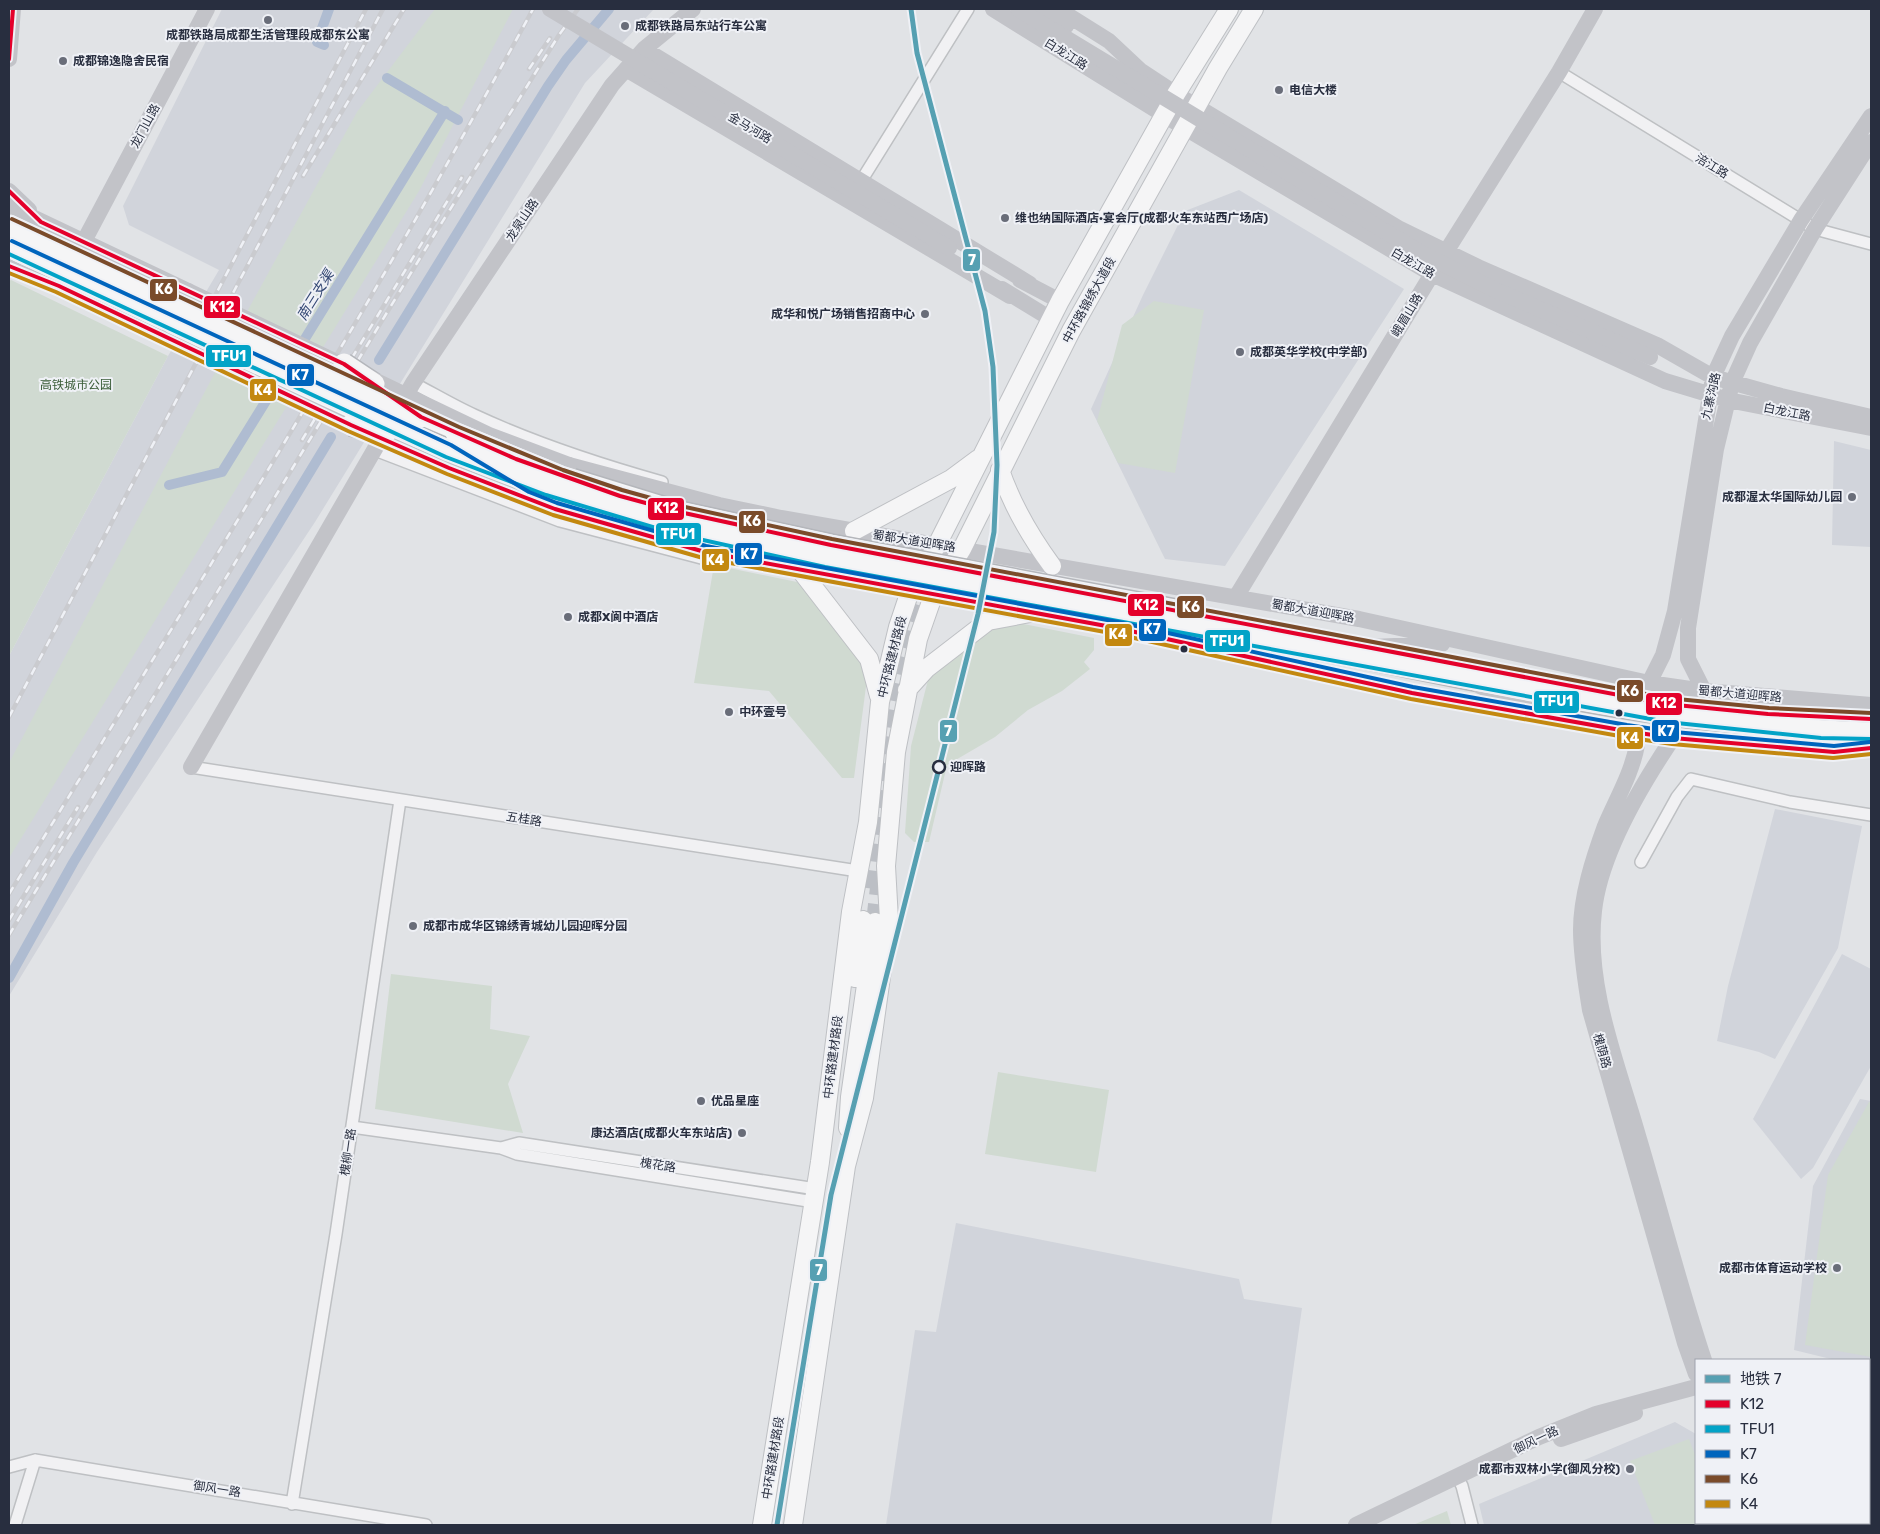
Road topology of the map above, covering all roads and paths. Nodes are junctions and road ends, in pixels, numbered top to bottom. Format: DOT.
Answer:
graph roads {
  1 [pos="14,9"];
  2 [pos="207,9"];
  3 [pos="550,9"];
  4 [pos="693,9"];
  5 [pos="968,9"];
  6 [pos="993,9"];
  7 [pos="1018,9"];
  8 [pos="1039,9"];
  9 [pos="1058,9"];
  10 [pos="1229,9"];
  11 [pos="1254,9"];
  12 [pos="1595,9"];
  13 [pos="644,49"];
  14 [pos="9,59"];
  15 [pos="626,69"];
  16 [pos="1141,71"];
  17 [pos="1559,72"];
  18 [pos="1176,94"];
  19 [pos="1197,106"];
  20 [pos="1164,115"];
  21 [pos="1871,116"];
  22 [pos="1185,128"];
  23 [pos="1871,142"];
  24 [pos="861,181"];
  25 [pos="9,191"];
  26 [pos="849,201"];
  27 [pos="9,206"];
  28 [pos="41,222"];
  29 [pos="1808,224"];
  30 [pos="9,225"];
  31 [pos="83,243"];
  32 [pos="1871,244"];
  33 [pos="949,248"];
  34 [pos="1446,252"];
  35 [pos="9,262"];
  36 [pos="1432,274"];
  37 [pos="1030,284"];
  38 [pos="1010,296"];
  39 [pos="1060,301"];
  40 [pos="176,314"];
  41 [pos="1051,319"];
  42 [pos="344,364"];
  43 [pos="1713,377"];
  44 [pos="414,383"];
  45 [pos="1732,383"];
  46 [pos="1709,396"];
  47 [pos="1728,400"];
  48 [pos="421,417"];
  49 [pos="1871,417"];
  50 [pos="351,425"];
  51 [pos="1871,428"];
  52 [pos="452,442"];
  53 [pos="375,450"];
  54 [pos="541,456"];
  55 [pos="980,457"];
  56 [pos="1000,470"];
  57 [pos="526,498"];
  58 [pos="719,505"];
  59 [pos="781,518"];
  60 [pos="854,531"];
  61 [pos="937,545"];
  62 [pos="962,549"];
  63 [pos="771,565"];
  64 [pos="1052,566"];
  65 [pos="801,571"];
  66 [pos="1125,578"];
  67 [pos="910,591"];
  68 [pos="933,596"];
  69 [pos="1236,597"];
  70 [pos="1030,613"];
  71 [pos="1117,628"];
  72 [pos="1464,644"];
  73 [pos="1362,649"];
  74 [pos="1462,678"];
  75 [pos="1649,683"];
  76 [pos="907,690"];
  77 [pos="1704,692"];
  78 [pos="880,702"];
  79 [pos="1871,705"];
  80 [pos="1544,717"];
  81 [pos="1871,720"];
  82 [pos="1626,731"];
  83 [pos="1871,733"];
  84 [pos="1673,738"];
  85 [pos="1871,748"];
  86 [pos="191,767"];
  87 [pos="400,800"];
  88 [pos="1871,815"];
  89 [pos="1641,862"];
  90 [pos="858,871"];
  91 [pos="352,1127"];
  92 [pos="820,1162"];
  93 [pos="846,1166"];
  94 [pos="815,1195"];
  95 [pos="1704,1359"];
  96 [pos="1695,1371"];
  97 [pos="1695,1387"];
  98 [pos="1695,1398"];
  99 [pos="35,1460"];
  100 [pos="9,1467"];
  101 [pos="1460,1482"];
  102 [pos="292,1504"];
  103 [pos="15,1525"];
  104 [pos="426,1525"];
  105 [pos="762,1525"];
  106 [pos="793,1525"];
  107 [pos="1356,1525"];
  108 [pos="1378,1525"];
  109 [pos="1472,1525"];
  1 -- 14 [label="main road"];
  2 -- 31 [label="main road, 龙门山路"];
  3 -- 33 [label="main road, 金马河路, bridge"];
  4 -- 13 [label="main road, 龙泉山路"];
  5 -- 24 [label="street"];
  6 -- 20 [label="main road, 白龙江路"];
  7 -- 43 [label="main road, bridge"];
  8 -- 16 [label="main road"];
  9 -- 16 [label="main road, 白龙江路"];
  10 -- 18 [label="main road, 中环路锦绣大道段"];
  11 -- 19 [label="main road, 中环路锦绣大道段"];
  12 -- 17 [label="main road, 峨眉山路"];
  13 -- 15 [label="main road, 龙泉山路"];
  13 -- 24 [label="main road"];
  15 -- 26 [label="main road"];
  15 -- 44 [label="main road, 龙泉山路"];
  16 -- 18 [label="main road, 白龙江路"];
  17 -- 29 [label="street, 涪江路"];
  17 -- 34 [label="main road, 峨眉山路"];
  18 -- 19 [label="main road, 白龙江路"];
  18 -- 20 [label="main road, 中环路锦绣大道段"];
  19 -- 22 [label="main road, 中环路锦绣大道段"];
  19 -- 34 [label="main road, 白龙江路"];
  20 -- 22 [label="main road, 白龙江路"];
  20 -- 39 [label="main road, 中环路锦绣大道段"];
  21 -- 29 [label="main road, 九寨沟路"];
  22 -- 36 [label="main road, 白龙江路"];
  22 -- 56 [label="main road, 中环路锦绣大道段"];
  23 -- 29 [label="main road, 九寨沟路"];
  24 -- 26 [label="street"];
  24 -- 37 [label="main road"];
  25 -- 28 [label="main road"];
  26 -- 38 [label="main road"];
  27 -- 28 [label="main road, 蜀都大道迎晖路"];
  28 -- 31 [label="main road, 蜀都大道迎晖路"];
  29 -- 32 [label="street, 涪江路"];
  29 -- 43 [label="main road, 九寨沟路"];
  29 -- 45 [label="main road, 九寨沟路"];
  30 -- 40 [label="highway, 蜀都大道迎晖路"];
  31 -- 40 [label="main road, 蜀都大道迎晖路"];
  33 -- 37 [label="main road"];
  33 -- 38 [label="main road"];
  34 -- 36 [label="main road, 峨眉山路"];
  34 -- 43 [label="main road, 白龙江路"];
  35 -- 40 [label="highway, 蜀都大道迎晖路"];
  35 -- 40 [label="main road"];
  36 -- 46 [label="main road, 白龙江路"];
  36 -- 69 [label="main road, 峨眉山路"];
  37 -- 39 [label="main road"];
  38 -- 41 [label="main road"];
  39 -- 41 [label="main road, 中环路锦绣大道段"];
  40 -- 42 [label="main road, 蜀都大道迎晖路, bridge"];
  40 -- 48 [label="highway, 蜀都大道迎晖路, bridge"];
  40 -- 50 [label="main road, bridge"];
  40 -- 52 [label="highway, 蜀都大道迎晖路, bridge"];
  41 -- 55 [label="main road, 中环路锦绣大道段"];
  42 -- 48 [label="highway, bridge"];
  42 -- 54 [label="main road, 蜀都大道迎晖路, bridge"];
  43 -- 45 [label="main road, 白龙江路"];
  43 -- 46 [label="main road, 九寨沟路"];
  44 -- 53 [label="main road, 龙泉山路"];
  44 -- 58 [label="street"];
  45 -- 47 [label="main road, 九寨沟路"];
  45 -- 49 [label="main road, 白龙江路"];
  46 -- 47 [label="main road, 白龙江路"];
  46 -- 75 [label="main road, 九寨沟路"];
  47 -- 51 [label="main road, 白龙江路"];
  47 -- 77 [label="main road, 九寨沟路"];
  48 -- 52 [label="highway, 蜀都大道迎晖路"];
  50 -- 52 [label="highway, bridge"];
  50 -- 57 [label="main road, bridge"];
  52 -- 54 [label="highway, bridge"];
  52 -- 57 [label="highway, bridge"];
  52 -- 73 [label="highway, bridge"];
  53 -- 63 [label="street"];
  53 -- 86 [label="main road, 龙泉山路"];
  54 -- 58 [label="main road, 蜀都大道迎晖路, bridge"];
  55 -- 60 [label="main road"];
  55 -- 61 [label="main road, 中环路锦绣大道段"];
  56 -- 62 [label="main road, 中环路锦绣大道段"];
  56 -- 64 [label="main road"];
  57 -- 63 [label="main road"];
  58 -- 59 [label="main road, 蜀都大道迎晖路"];
  59 -- 60 [label="main road, 蜀都大道迎晖路"];
  59 -- 63 [label="main road"];
  60 -- 61 [label="main road, 蜀都大道迎晖路"];
  61 -- 62 [label="main road, 蜀都大道迎晖路"];
  61 -- 67 [label="main road, 中环路锦绣大道段"];
  62 -- 64 [label="main road, 蜀都大道迎晖路"];
  62 -- 68 [label="main road, 中环路锦绣大道段"];
  63 -- 65 [label="main road"];
  64 -- 66 [label="main road, 蜀都大道迎晖路"];
  65 -- 67 [label="main road"];
  65 -- 78 [label="main road"];
  66 -- 69 [label="main road, 蜀都大道迎晖路"];
  66 -- 71 [label="main road"];
  67 -- 68 [label="main road"];
  67 -- 78 [label="main road, 中环路建材路段"];
  68 -- 70 [label="main road"];
  68 -- 76 [label="main road, 中环路建材路段"];
  69 -- 72 [label="main road, 蜀都大道迎晖路"];
  70 -- 71 [label="main road"];
  70 -- 76 [label="main road"];
  71 -- 80 [label="main road"];
  72 -- 73 [label="main road"];
  72 -- 75 [label="main road, 蜀都大道迎晖路"];
  73 -- 74 [label="highway"];
  73 -- 81 [label="highway, 蜀都大道迎晖路"];
  74 -- 80 [label="main road"];
  74 -- 83 [label="highway"];
  75 -- 77 [label="main road, 蜀都大道迎晖路"];
  76 -- 93 [label="main road, 中环路建材路段"];
  77 -- 79 [label="main road, 蜀都大道迎晖路"];
  78 -- 90 [label="main road, 中环路建材路段"];
  80 -- 82 [label="main road"];
  82 -- 84 [label="main road"];
  82 -- 96 [label="main road, 槐荫路"];
  84 -- 85 [label="main road"];
  84 -- 95 [label="main road, 槐荫路"];
  86 -- 87 [label="street, 五桂路"];
  87 -- 90 [label="street, 五桂路"];
  87 -- 91 [label="street, 槐柳一路"];
  88 -- 89 [label="street"];
  90 -- 92 [label="main road, 中环路建材路段"];
  91 -- 94 [label="street, 槐花路"];
  91 -- 102 [label="street, 槐柳一路"];
  92 -- 93 [label="main road"];
  92 -- 94 [label="main road, 中环路建材路段"];
  93 -- 106 [label="main road, 中环路建材路段"];
  94 -- 105 [label="main road, 中环路建材路段"];
  97 -- 101 [label="main road, 御风一路"];
  98 -- 101 [label="main road, 御风一路"];
  99 -- 100 [label="street, 御风一路"];
  99 -- 102 [label="street, 御风一路"];
  99 -- 103 [label="street"];
  101 -- 107 [label="main road, 御风一路"];
  101 -- 108 [label="main road, 御风一路"];
  101 -- 109 [label="street"];
  102 -- 104 [label="street, 御风一路"];
}
